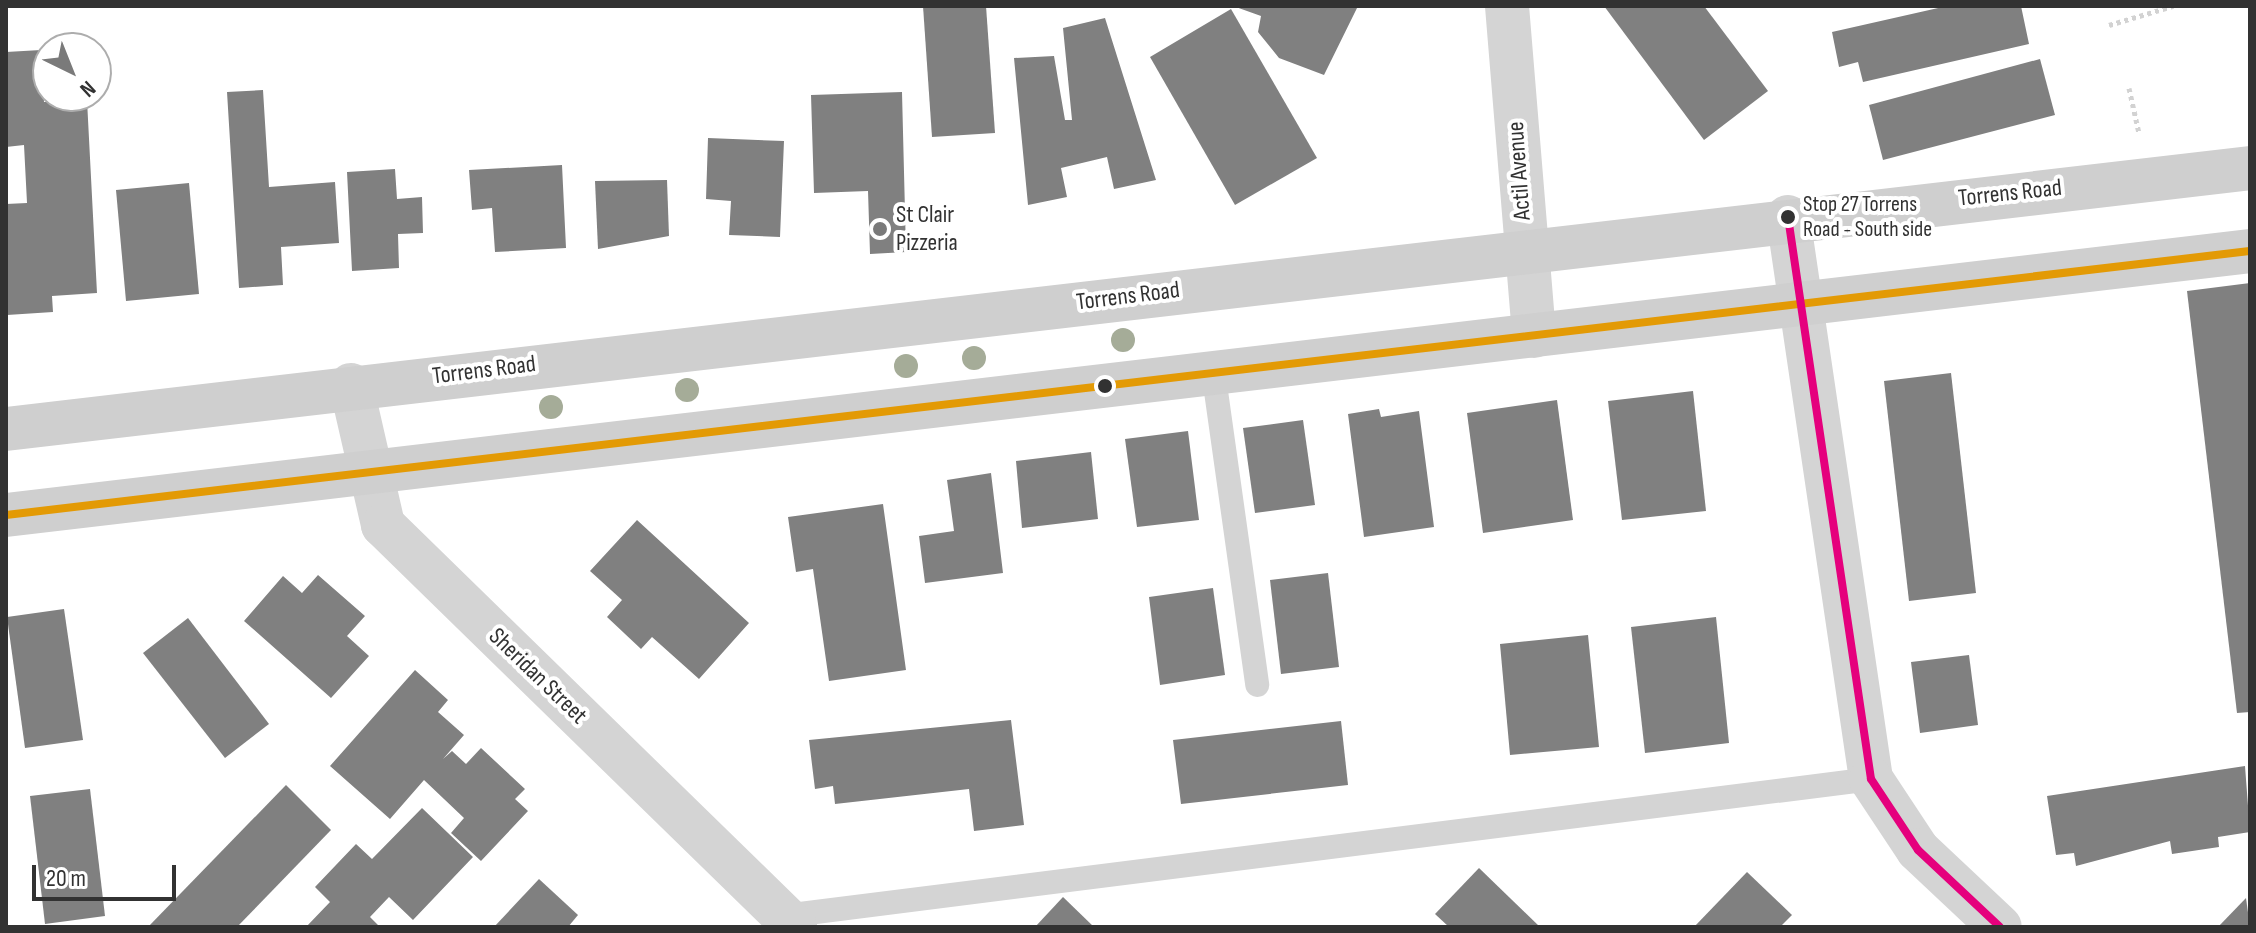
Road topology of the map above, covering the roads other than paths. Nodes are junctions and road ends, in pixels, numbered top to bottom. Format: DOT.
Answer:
graph roads {
  1 [pos="1507,6"];
  2 [pos="2250,168"];
  3 [pos="1788,217"];
  4 [pos="1526,250"];
  5 [pos="2250,251"];
  6 [pos="1798,302"];
  7 [pos="1534,336"];
  8 [pos="1213,370"];
  9 [pos="351,385"];
  10 [pos="6,429"];
  11 [pos="368,469"];
  12 [pos="6,515"];
  13 [pos="1257,685"];
  14 [pos="1871,779"];
  15 [pos="790,922"];
  16 [pos="2000,927"];
  1 -- 4 [label="street, Actil Avenue"];
  2 -- 3 [label="main road, Torrens Road"];
  3 -- 4 [label="main road, Torrens Road"];
  3 -- 6 [label="street"];
  4 -- 7 [label="street, Actil Avenue"];
  4 -- 9 [label="main road, Torrens Road"];
  5 -- 6 [label="main road"];
  6 -- 7 [label="main road"];
  6 -- 14 [label="street"];
  7 -- 8 [label="main road"];
  8 -- 11 [label="main road"];
  8 -- 13 [label="lane"];
  9 -- 10 [label="main road, Torrens Road"];
  9 -- 11 [label="street, Sheridan Street"];
  11 -- 12 [label="main road"];
  11 -- 15 [label="street, Sheridan Street"];
  14 -- 15 [label="lane"];
  14 -- 16 [label="street"];
}
